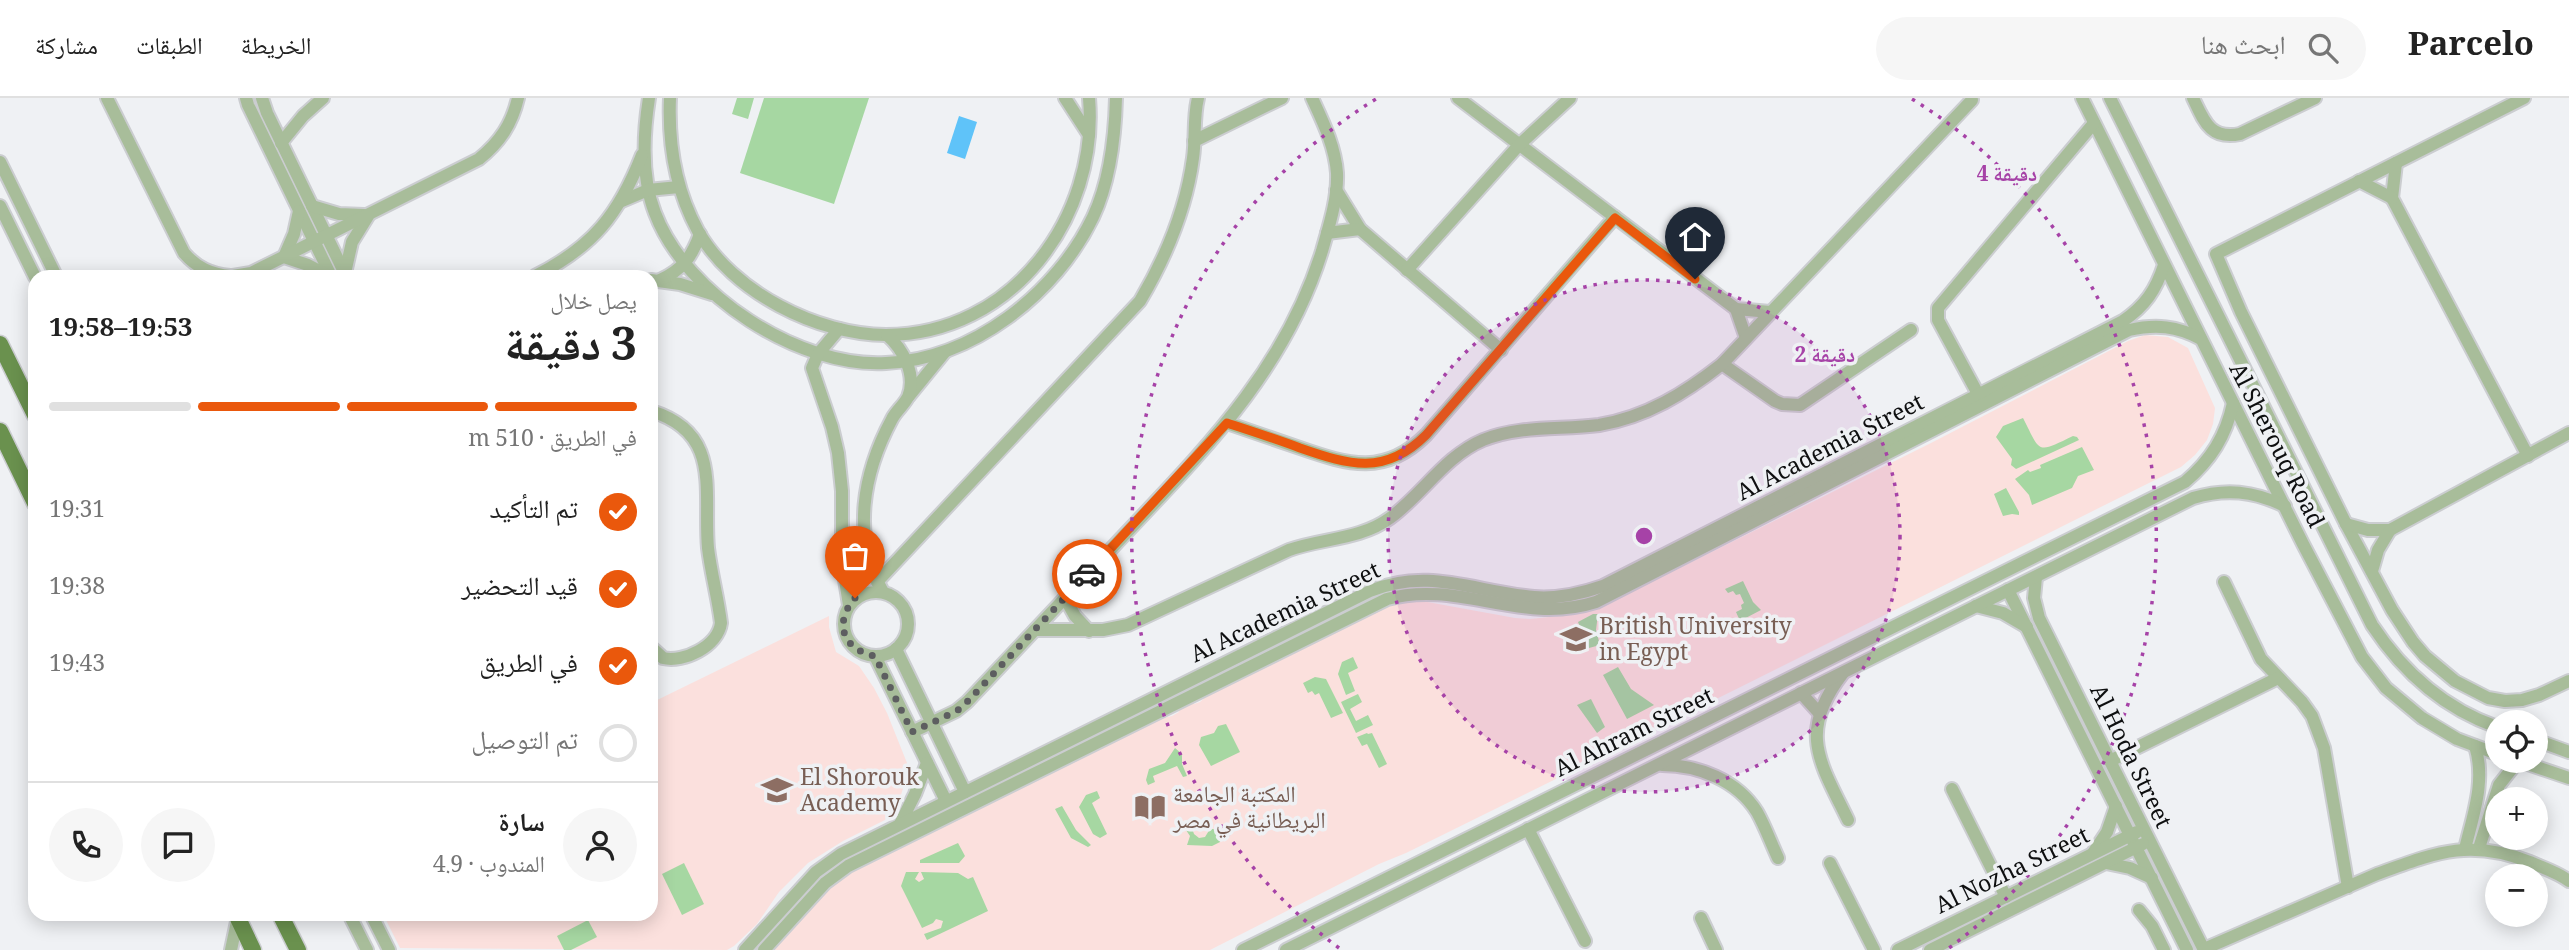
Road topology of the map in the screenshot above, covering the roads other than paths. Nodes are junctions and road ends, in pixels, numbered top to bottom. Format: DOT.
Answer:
graph roads {
  1 [pos="262,98"];
  2 [pos="323,98"];
  3 [pos="518,98"];
  4 [pos="649,98"];
  5 [pos="670,98"];
  6 [pos="1065,98"];
  7 [pos="1089,98"];
  8 [pos="1198,98"];
  9 [pos="1282,98"];
  10 [pos="1311,98"];
  11 [pos="1458,98"];
  12 [pos="1570,98"];
  13 [pos="2082,98"];
  14 [pos="2110,98"];
  15 [pos="2193,98"];
  16 [pos="2315,98"];
  17 [pos="2524,98"];
  18 [pos="1116,99"];
  19 [pos="111,100"];
  20 [pos="245,100"];
  21 [pos="1972,100"];
  22 [pos="2094,123"];
  23 [pos="1089,135"];
  24 [pos="1194,141"];
  25 [pos="281,143"];
  26 [pos="1519,145"];
  27 [pos="645,148"];
  28 [pos="0,162"];
  29 [pos="2396,163"];
  30 [pos="2359,181"];
  31 [pos="679,187"];
  32 [pos="648,190"];
  33 [pos="1336,190"];
  34 [pos="2392,198"];
  35 [pos="622,201"];
  36 [pos="0,206"];
  37 [pos="312,206"];
  38 [pos="299,211"];
  39 [pos="368,215"];
  40 [pos="1615,218"];
  41 [pos="1360,229"];
  42 [pos="1327,233"];
  43 [pos="700,234"];
  44 [pos="326,236"];
  45 [pos="314,242"];
  46 [pos="284,257"];
  47 [pos="2218,260"];
  48 [pos="684,265"];
  49 [pos="2164,265"];
  50 [pos="32,270"];
  51 [pos="53,270"];
  52 [pos="204,270"];
  53 [pos="257,270"];
  54 [pos="319,270"];
  55 [pos="327,270"];
  56 [pos="343,270"];
  57 [pos="346,270"];
  58 [pos="545,270"];
  59 [pos="1407,270"];
  60 [pos="2195,271"];
  61 [pos="658,278"];
  62 [pos="658,281"];
  63 [pos="719,297"];
  64 [pos="1736,309"];
  65 [pos="1770,312"];
  66 [pos="839,329"];
  67 [pos="1911,330"];
  68 [pos="887,335"];
  69 [pos="1746,338"];
  70 [pos="2201,339"];
  71 [pos="2,350"];
  72 [pos="1501,350"];
  73 [pos="945,351"];
  74 [pos="818,354"];
  75 [pos="2239,358"];
  76 [pos="907,362"];
  77 [pos="1721,363"];
  78 [pos="2216,369"];
  79 [pos="1978,394"];
  80 [pos="908,396"];
  81 [pos="28,401"];
  82 [pos="2233,403"];
  83 [pos="658,414"];
  84 [pos="1937,422"];
  85 [pos="1227,423"];
  86 [pos="0,431"];
  87 [pos="2569,433"];
  88 [pos="2528,456"];
  89 [pos="2185,482"];
  90 [pos="28,489"];
  91 [pos="2193,498"];
  92 [pos="2285,506"];
  93 [pos="2346,524"];
  94 [pos="2390,530"];
  95 [pos="2339,559"];
  96 [pos="2317,571"];
  97 [pos="2372,571"];
  98 [pos="1638,575"];
  99 [pos="2036,576"];
  100 [pos="2224,582"];
  101 [pos="880,587"];
  102 [pos="2008,590"];
  103 [pos="1065,598"];
  104 [pos="849,605"];
  105 [pos="1976,606"];
  106 [pos="2027,627"];
  107 [pos="1035,630"];
  108 [pos="1090,631"];
  109 [pos="1267,642"];
  110 [pos="896,649"];
  111 [pos="658,653"];
  112 [pos="1273,654"];
  113 [pos="875,656"];
  114 [pos="1846,670"];
  115 [pos="2278,678"];
  116 [pos="2569,681"];
  117 [pos="1764,691"];
  118 [pos="1801,693"];
  119 [pos="1773,708"];
  120 [pos="1820,715"];
  121 [pos="2485,721"];
  122 [pos="931,722"];
  123 [pos="912,732"];
  124 [pos="2569,738"];
  125 [pos="2548,741"];
  126 [pos="2548,744"];
  127 [pos="2475,746"];
  128 [pos="2485,750"];
  129 [pos="2569,752"];
  130 [pos="1040,755"];
  131 [pos="2110,761"];
  132 [pos="927,763"];
  133 [pos="1658,765"];
  134 [pos="1045,768"];
  135 [pos="2548,771"];
  136 [pos="2510,773"];
  137 [pos="2569,778"];
  138 [pos="1952,789"];
  139 [pos="965,792"];
  140 [pos="946,801"];
  141 [pos="2116,806"];
  142 [pos="1848,820"];
  143 [pos="900,824"];
  144 [pos="1528,829"];
  145 [pos="2147,835"];
  146 [pos="2133,841"];
  147 [pos="2479,848"];
  148 [pos="2465,849"];
  149 [pos="2092,854"];
  150 [pos="1778,858"];
  151 [pos="1830,863"];
  152 [pos="2106,863"];
  153 [pos="816,872"];
  154 [pos="2152,878"];
  155 [pos="2569,881"];
  156 [pos="825,883"];
  157 [pos="2348,887"];
  158 [pos="2006,897"];
  159 [pos="2140,910"];
  160 [pos="1701,918"];
  161 [pos="236,921"];
  162 [pos="240,921"];
  163 [pos="284,921"];
  164 [pos="352,921"];
  165 [pos="374,921"];
  166 [pos="1585,941"];
  167 [pos="231,950"];
  168 [pos="253,950"];
  169 [pos="298,950"];
  170 [pos="367,950"];
  171 [pos="389,950"];
  172 [pos="745,950"];
  173 [pos="764,950"];
  174 [pos="1243,950"];
  175 [pos="1286,950"];
  176 [pos="1716,950"];
  177 [pos="1874,950"];
  178 [pos="1898,950"];
  179 [pos="1930,950"];
  180 [pos="2164,950"];
  181 [pos="2188,950"];
  182 [pos="2204,950"];
  1 -- 25 [label="street"];
  2 -- 25 [label="street"];
  3 -- 39 [label="street"];
  4 -- 27 [label="street"];
  5 -- 31 [label="street"];
  6 -- 23 [label="street"];
  7 -- 23 [label="street"];
  8 -- 24 [label="street"];
  9 -- 24 [label="street"];
  10 -- 33 [label="street"];
  11 -- 26 [label="street"];
  12 -- 26 [label="street"];
  13 -- 22 [label="street, Al Sherouq Road"];
  14 -- 60 [label="street, Al Sherouq Road"];
  15 -- 16 [label="street"];
  17 -- 29 [label="street"];
  18 -- 73 [label="street"];
  19 -- 52 [label="street"];
  20 -- 38 [label="street"];
  21 -- 65 [label="street"];
  22 -- 49 [label="street, Al Sherouq Road"];
  22 -- 79 [label="street"];
  23 -- 68 [label="street"];
  24 -- 101 [label="street"];
  25 -- 37 [label="street"];
  26 -- 40 [label="street"];
  26 -- 59 [label="street"];
  27 -- 32 [label="street"];
  27 -- 35 [label="street"];
  28 -- 51 [label="street"];
  29 -- 30 [label="street"];
  29 -- 34 [label="street"];
  30 -- 34 [label="street"];
  30 -- 47 [label="street"];
  31 -- 32 [label="street"];
  31 -- 43 [label="street"];
  32 -- 35 [label="street"];
  32 -- 48 [label="street"];
  33 -- 41 [label="street"];
  33 -- 42 [label="street"];
  34 -- 88 [label="street"];
  35 -- 58 [label="street"];
  36 -- 50 [label="street"];
  37 -- 39 [label="street"];
  37 -- 44 [label="street"];
  38 -- 45 [label="street"];
  38 -- 46 [label="street"];
  39 -- 44 [label="street"];
  39 -- 57 [label="street"];
  40 -- 64 [label="street"];
  40 -- 72 [label="street"];
  41 -- 42 [label="street"];
  41 -- 59 [label="street"];
  42 -- 85 [label="street"];
  43 -- 48 [label="street"];
  43 -- 66 [label="street"];
  44 -- 45 [label="street"];
  44 -- 56 [label="street"];
  45 -- 46 [label="street"];
  45 -- 55 [label="street"];
  46 -- 53 [label="street"];
  46 -- 54 [label="street"];
  47 -- 60 [label="street"];
  47 -- 93 [label="street"];
  48 -- 61 [label="street"];
  48 -- 63 [label="street"];
  49 -- 70 [label="street, Al Sherouq Road"];
  49 -- 79 [label="street, Al Academia Street"];
  59 -- 72 [label="street"];
  60 -- 75 [label="street, Al Sherouq Road"];
  62 -- 63 [label="street"];
  63 -- 74 [label="street"];
  64 -- 65 [label="street"];
  64 -- 69 [label="street"];
  65 -- 69 [label="street"];
  66 -- 68 [label="street"];
  66 -- 74 [label="street"];
  67 -- 77 [label="street"];
  68 -- 76 [label="street"];
  69 -- 77 [label="street"];
  70 -- 78 [label="street, Al Sherouq Road"];
  70 -- 84 [label="street, Al Academia Street"];
  71 -- 81 [label="main road"];
  72 -- 85 [label="street"];
  73 -- 76 [label="street"];
  73 -- 80 [label="street"];
  74 -- 76 [label="street"];
  74 -- 104 [label="street"];
  75 -- 78 [label="street"];
  75 -- 95 [label="street, Al Sherouq Road"];
  76 -- 80 [label="street"];
  77 -- 108 [label="street"];
  78 -- 82 [label="street, Al Sherouq Road"];
  79 -- 84 [label="street, Al Academia Street"];
  80 -- 101 [label="street"];
  82 -- 89 [label="street, Al Ahram Street"];
  82 -- 92 [label="street, Al Sherouq Road"];
  83 -- 111 [label="street"];
  84 -- 98 [label="street, Al Academia Street"];
  85 -- 103 [label="street"];
  86 -- 90 [label="main road"];
  87 -- 88 [label="street"];
  88 -- 94 [label="street"];
  89 -- 91 [label="street"];
  89 -- 117 [label="street, Al Ahram Street"];
  91 -- 92 [label="street, Al Ahram Street"];
  91 -- 99 [label="street, Al Ahram Street"];
  92 -- 96 [label="street, Al Sherouq Road"];
  93 -- 94 [label="street"];
  93 -- 97 [label="street"];
  94 -- 97 [label="street"];
  95 -- 96 [label="street"];
  95 -- 121 [label="street, Al Sherouq Road"];
  96 -- 127 [label="street, Al Sherouq Road"];
  97 -- 116 [label="street"];
  98 -- 109 [label="street, Al Academia Street"];
  98 -- 112 [label="street, Al Academia Street"];
  99 -- 102 [label="street, Al Ahram Street"];
  99 -- 131 [label="street, Al Hoda Street"];
  100 -- 115 [label="street"];
  101 -- 104 [label="street"];
  101 -- 110 [label="street"];
  102 -- 105 [label="street, Al Ahram Street"];
  102 -- 106 [label="street, Al Hoda Street"];
  103 -- 107 [label="street"];
  103 -- 108 [label="street"];
  104 -- 113 [label="street"];
  105 -- 106 [label="street"];
  105 -- 114 [label="street, Al Ahram Street"];
  106 -- 141 [label="street, Al Hoda Street"];
  107 -- 108 [label="street"];
  107 -- 122 [label="street"];
  109 -- 112 [label="street"];
  109 -- 130 [label="street, Al Academia Street"];
  110 -- 113 [label="street"];
  110 -- 122 [label="street"];
  112 -- 134 [label="street, Al Academia Street"];
  113 -- 123 [label="street"];
  114 -- 118 [label="street, Al Ahram Street"];
  114 -- 120 [label="street"];
  115 -- 131 [label="street"];
  115 -- 157 [label="street"];
  117 -- 119 [label="street"];
  117 -- 174 [label="street, Al Ahram Street"];
  118 -- 119 [label="street, Al Ahram Street"];
  118 -- 120 [label="street"];
  119 -- 133 [label="street, Al Ahram Street"];
  120 -- 142 [label="street"];
  122 -- 123 [label="street"];
  122 -- 139 [label="street"];
  123 -- 132 [label="street"];
  124 -- 125 [label="street"];
  126 -- 129 [label="street"];
  127 -- 128 [label="street, Al Sherouq Road"];
  127 -- 148 [label="street"];
  130 -- 134 [label="street"];
  130 -- 139 [label="street, Al Academia Street"];
  131 -- 145 [label="street, Al Hoda Street"];
  132 -- 140 [label="street"];
  132 -- 143 [label="street"];
  133 -- 144 [label="street, Al Ahram Street"];
  133 -- 150 [label="street"];
  134 -- 156 [label="street, Al Academia Street"];
  135 -- 137 [label="street"];
  136 -- 147 [label="street"];
  138 -- 158 [label="street"];
  139 -- 140 [label="street, Al Academia Street"];
  140 -- 143 [label="street, Al Academia Street"];
  141 -- 146 [label="street, Al Hoda Street"];
  141 -- 149 [label="street"];
  143 -- 153 [label="street, Al Academia Street"];
  144 -- 166 [label="street"];
  144 -- 175 [label="street, Al Ahram Street"];
  145 -- 146 [label="street, Al Nozha Street"];
  145 -- 182 [label="street, Al Hoda Street"];
  146 -- 149 [label="street, Al Nozha Street"];
  146 -- 152 [label="street, Al Nozha Street"];
  146 -- 154 [label="street, Al Hoda Street"];
  147 -- 148 [label="street"];
  147 -- 155 [label="street"];
  148 -- 157 [label="street"];
  149 -- 158 [label="street, Al Nozha Street"];
  151 -- 177 [label="street"];
  152 -- 154 [label="street"];
  152 -- 179 [label="street, Al Nozha Street"];
  153 -- 156 [label="street"];
  153 -- 172 [label="street, Al Academia Street"];
  154 -- 181 [label="street, Al Hoda Street"];
  156 -- 173 [label="street, Al Academia Street"];
  157 -- 182 [label="street"];
  158 -- 178 [label="street, Al Nozha Street"];
  159 -- 180 [label="street"];
  160 -- 176 [label="street"];
  161 -- 167 [label="street"];
  162 -- 168 [label="main road"];
  163 -- 169 [label="main road"];
  164 -- 170 [label="street"];
  165 -- 171 [label="street"];
}
